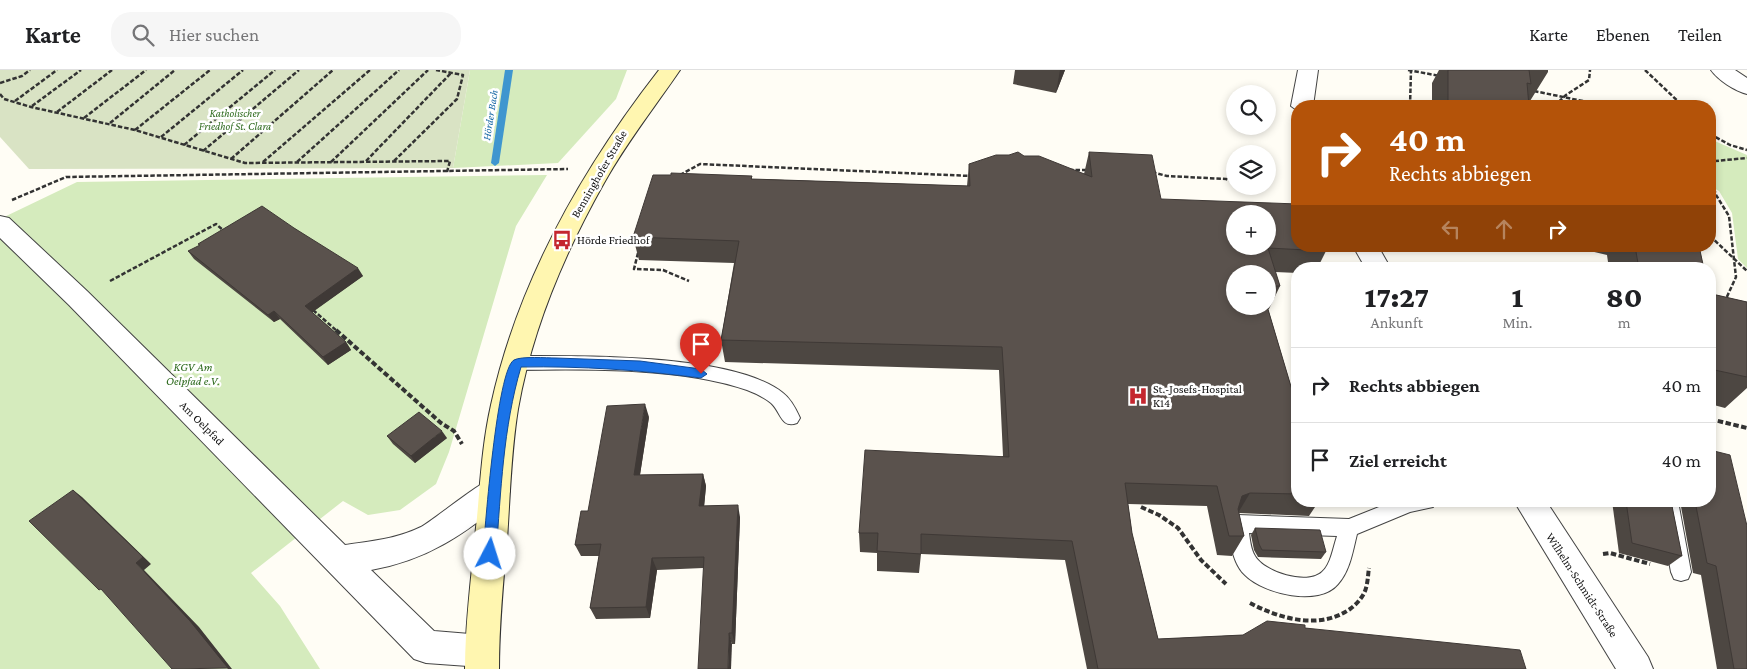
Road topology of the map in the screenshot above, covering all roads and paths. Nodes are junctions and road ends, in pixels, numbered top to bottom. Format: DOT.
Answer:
graph roads {
  1 [pos="30,70"];
  2 [pos="57,70"];
  3 [pos="81,70"];
  4 [pos="112,70"];
  5 [pos="146,70"];
  6 [pos="175,70"];
  7 [pos="210,70"];
  8 [pos="243,70"];
  9 [pos="275,70"];
  10 [pos="299,70"];
  11 [pos="333,70"];
  12 [pos="370,70"];
  13 [pos="398,70"];
  14 [pos="428,70"];
  15 [pos="436,70"];
  16 [pos="670,70"];
  17 [pos="1308,70"];
  18 [pos="1410,70"];
  19 [pos="1590,70"];
  20 [pos="1645,70"];
  21 [pos="1721,70"];
  22 [pos="451,73"];
  23 [pos="1446,77"];
  24 [pos="0,83"];
  25 [pos="1747,88"];
  26 [pos="1528,90"];
  27 [pos="0,94"];
  28 [pos="1561,96"];
  29 [pos="1303,100"];
  30 [pos="1410,100"];
  31 [pos="1558,100"];
  32 [pos="1579,100"];
  33 [pos="1677,100"];
  34 [pos="14,102"];
  35 [pos="31,107"];
  36 [pos="57,112"];
  37 [pos="84,118"];
  38 [pos="109,124"];
  39 [pos="135,130"];
  40 [pos="1716,137"];
  41 [pos="161,138"];
  42 [pos="183,146"];
  43 [pos="1747,150"];
  44 [pos="203,151"];
  45 [pos="1747,158"];
  46 [pos="230,160"];
  47 [pos="366,161"];
  48 [pos="394,161"];
  49 [pos="1716,161"];
  50 [pos="331,162"];
  51 [pos="263,163"];
  52 [pos="297,163"];
  53 [pos="600,169"];
  54 [pos="1094,170"];
  55 [pos="447,172"];
  56 [pos="1066,172"];
  57 [pos="1146,172"];
  58 [pos="977,176"];
  59 [pos="675,177"];
  60 [pos="1226,178"];
  61 [pos="1716,194"];
  62 [pos="4,213"];
  63 [pos="230,236"];
  64 [pos="1716,242"];
  65 [pos="639,251"];
  66 [pos="1733,258"];
  67 [pos="1747,272"];
  68 [pos="110,281"];
  69 [pos="689,282"];
  70 [pos="1724,307"];
  71 [pos="310,308"];
  72 [pos="516,363"];
  73 [pos="791,418"];
  74 [pos="1716,420"];
  75 [pos="1747,428"];
  76 [pos="462,444"];
  77 [pos="495,491"];
  78 [pos="1402,507"];
  79 [pos="1533,507"];
  80 [pos="1669,507"];
  81 [pos="1349,528"];
  82 [pos="1633,559"];
  83 [pos="338,560"];
  84 [pos="1640,561"];
  85 [pos="1368,562"];
  86 [pos="1681,572"];
  87 [pos="1342,615"];
  88 [pos="482,660"];
  89 [pos="1636,669"];
  1 -- 24 [label="path"];
  2 -- 34 [label="path"];
  3 -- 35 [label="path"];
  4 -- 36 [label="path"];
  5 -- 37 [label="path"];
  6 -- 38 [label="path"];
  7 -- 39 [label="path"];
  8 -- 41 [label="path"];
  9 -- 42 [label="path"];
  10 -- 44 [label="path"];
  11 -- 46 [label="path"];
  12 -- 51 [label="path"];
  13 -- 52 [label="path"];
  14 -- 50 [label="path"];
  15 -- 22 [label="path"];
  16 -- 53 [label="main road, Benninghofer Straße"];
  17 -- 29 [label="street"];
  18 -- 23 [label="path"];
  18 -- 30 [label="path"];
  19 -- 28 [label="path"];
  20 -- 33 [label="path"];
  21 -- 25 [label="street"];
  22 -- 47 [label="path"];
  22 -- 48 [label="path"];
  26 -- 28 [label="path"];
  27 -- 34 [label="path"];
  28 -- 31 [label="path"];
  28 -- 32 [label="path"];
  34 -- 35 [label="path"];
  35 -- 36 [label="path"];
  36 -- 37 [label="path"];
  37 -- 38 [label="path"];
  38 -- 39 [label="path"];
  39 -- 41 [label="path"];
  40 -- 43 [label="path"];
  41 -- 42 [label="path"];
  42 -- 44 [label="path"];
  44 -- 46 [label="path"];
  45 -- 49 [label="path"];
  46 -- 51 [label="path"];
  47 -- 48 [label="path"];
  47 -- 50 [label="path"];
  48 -- 55 [label="path"];
  50 -- 52 [label="path"];
  51 -- 52 [label="path"];
  53 -- 55 [label="path"];
  53 -- 72 [label="main road, Benninghofer Straße"];
  54 -- 56 [label="path"];
  55 -- 62 [label="path"];
  57 -- 60 [label="path"];
  58 -- 59 [label="path"];
  61 -- 66 [label="path"];
  62 -- 83 [label="street, Am Oelpfad"];
  63 -- 68 [label="path"];
  64 -- 66 [label="path"];
  65 -- 69 [label="path"];
  66 -- 67 [label="path"];
  66 -- 70 [label="path"];
  71 -- 76 [label="path"];
  72 -- 73 [label="lane"];
  72 -- 77 [label="main road, Benninghofer Straße"];
  74 -- 75 [label="path"];
  77 -- 83 [label="street"];
  77 -- 88 [label="main road, Benninghofer Straße"];
  78 -- 81 [label="lane"];
  79 -- 89 [label="street, Wilhelm-Schmidt-Straße"];
  80 -- 86 [label="lane"];
  81 -- 81 [label="lane"];
  82 -- 84 [label="path"];
  83 -- 88 [label="street, Am Oelpfad"];
  85 -- 87 [label="path"];
}
